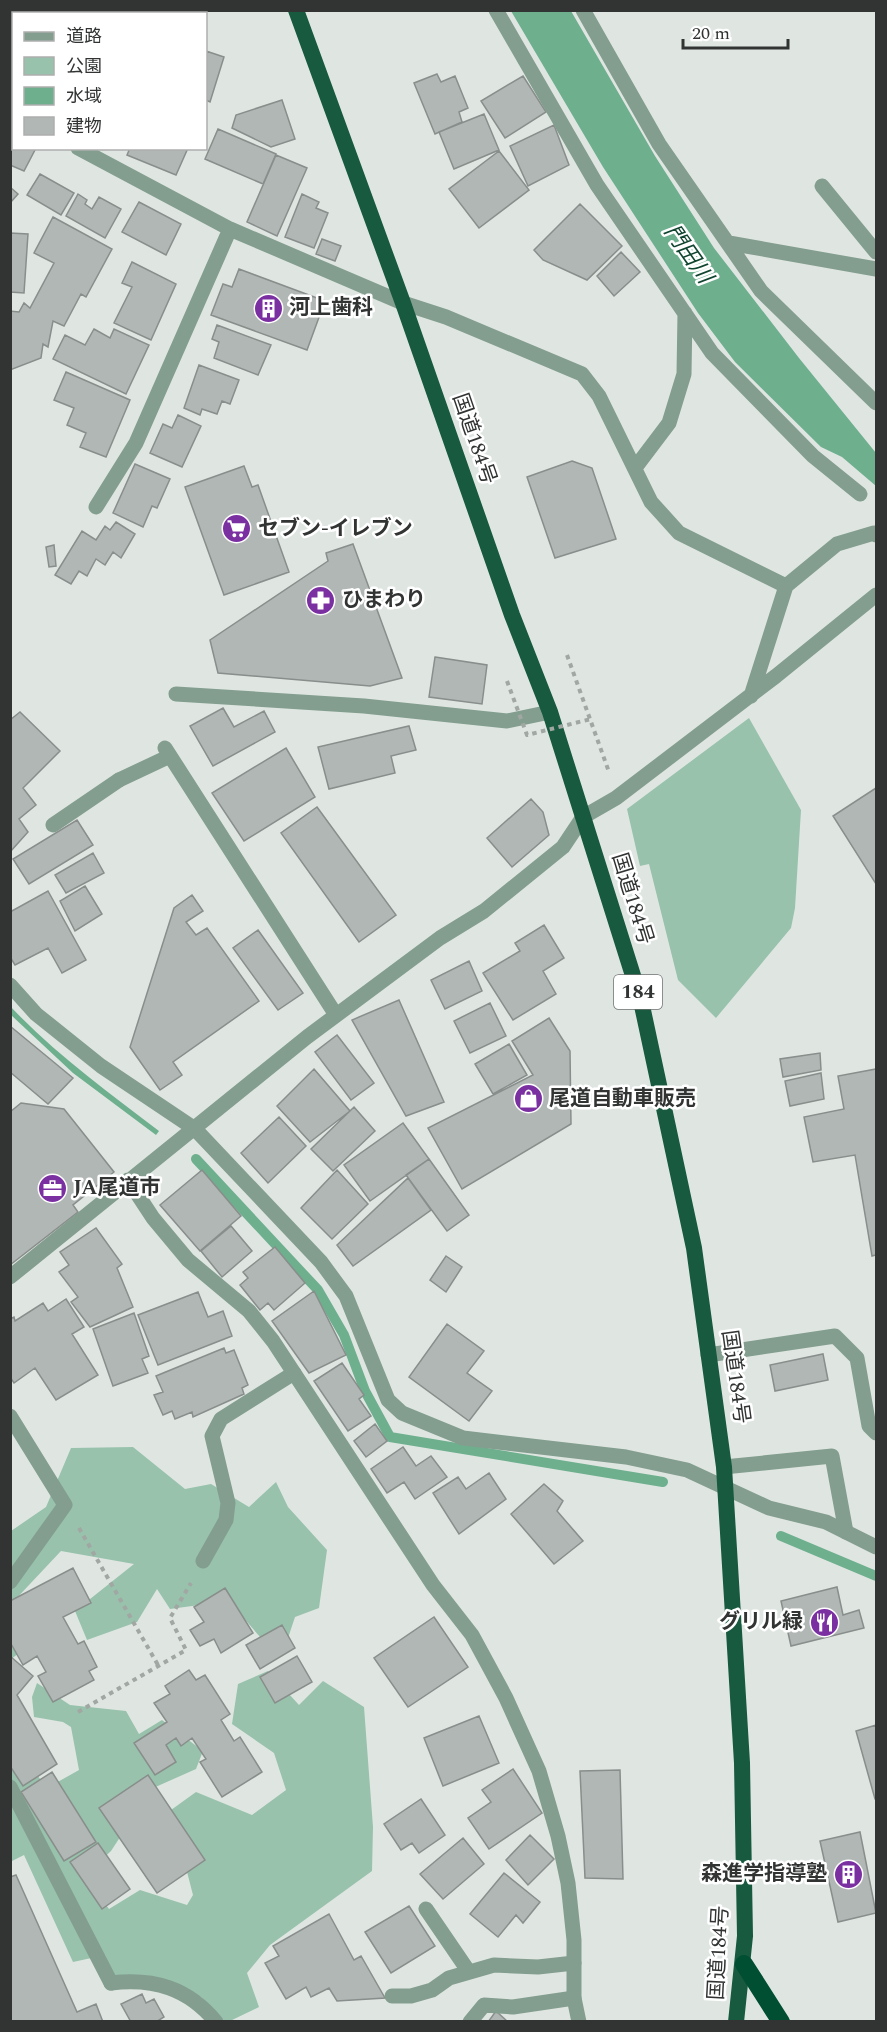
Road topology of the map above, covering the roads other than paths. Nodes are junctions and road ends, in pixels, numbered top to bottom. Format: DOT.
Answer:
graph roads {
  1 [pos="296,10"];
  2 [pos="496,10"];
  3 [pos="583,10"];
  4 [pos="82,150"];
  5 [pos="822,186"];
  6 [pos="230,230"];
  7 [pos="729,243"];
  8 [pos="876,252"];
  9 [pos="876,269"];
  10 [pos="403,303"];
  11 [pos="685,313"];
  12 [pos="876,403"];
  13 [pos="635,468"];
  14 [pos="860,494"];
  15 [pos="96,507"];
  16 [pos="876,535"];
  17 [pos="786,586"];
  18 [pos="876,595"];
  19 [pos="176,694"];
  20 [pos="751,696"];
  21 [pos="550,712"];
  22 [pos="583,817"];
  23 [pos="52,825"];
  24 [pos="10,985"];
  25 [pos="336,1015"];
  26 [pos="195,1129"];
  27 [pos="128,1180"];
  28 [pos="10,1277"];
  29 [pos="708,1355"];
  30 [pos="294,1373"];
  31 [pos="10,1416"];
  32 [pos="876,1433"];
  33 [pos="724,1467"];
  34 [pos="726,1489"];
  35 [pos="846,1532"];
  36 [pos="876,1547"];
  37 [pos="203,1561"];
  38 [pos="10,1582"];
  39 [pos="10,1787"];
  40 [pos="426,1909"];
  41 [pos="574,1963"];
  42 [pos="744,1964"];
  43 [pos="469,1972"];
  44 [pos="392,1996"];
  45 [pos="574,1998"];
  46 [pos="216,2022"];
  47 [pos="470,2022"];
  48 [pos="579,2022"];
  49 [pos="736,2022"];
  50 [pos="781,2022"];
  1 -- 10 [label="highway, 国道184号 / 184"];
  2 -- 11 [label="street"];
  3 -- 7 [label="street"];
  4 -- 6 [label="street"];
  5 -- 8 [label="street"];
  6 -- 10 [label="street"];
  6 -- 15 [label="street"];
  7 -- 9 [label="street"];
  7 -- 12 [label="street"];
  10 -- 13 [label="street"];
  10 -- 21 [label="highway, 国道184号 / 184"];
  11 -- 13 [label="street"];
  11 -- 14 [label="street"];
  13 -- 17 [label="street"];
  16 -- 17 [label="street"];
  17 -- 20 [label="street"];
  18 -- 20 [label="street"];
  19 -- 21 [label="street"];
  20 -- 22 [label="street"];
  21 -- 22 [label="highway, 国道184号 / 184"];
  22 -- 25 [label="street"];
  22 -- 29 [label="highway, 国道184号 / 184"];
  23 -- 25 [label="street"];
  24 -- 26 [label="street"];
  25 -- 26 [label="street"];
  26 -- 27 [label="street"];
  26 -- 34 [label="street"];
  27 -- 28 [label="street"];
  27 -- 30 [label="street"];
  29 -- 32 [label="street"];
  29 -- 33 [label="highway, 国道184号 / 184"];
  30 -- 37 [label="street"];
  30 -- 41 [label="street"];
  31 -- 38 [label="street"];
  33 -- 34 [label="highway, 国道184号 / 184"];
  33 -- 35 [label="street"];
  34 -- 35 [label="street"];
  34 -- 42 [label="highway, 国道184号 / 184"];
  35 -- 36 [label="street"];
  39 -- 46 [label="street"];
  40 -- 43 [label="street"];
  41 -- 43 [label="street"];
  41 -- 45 [label="street"];
  42 -- 49 [label="highway, 国道184号 / 184"];
  42 -- 50 [label="highway"];
  43 -- 44 [label="street"];
  45 -- 47 [label="street"];
  45 -- 48 [label="street"];
}
